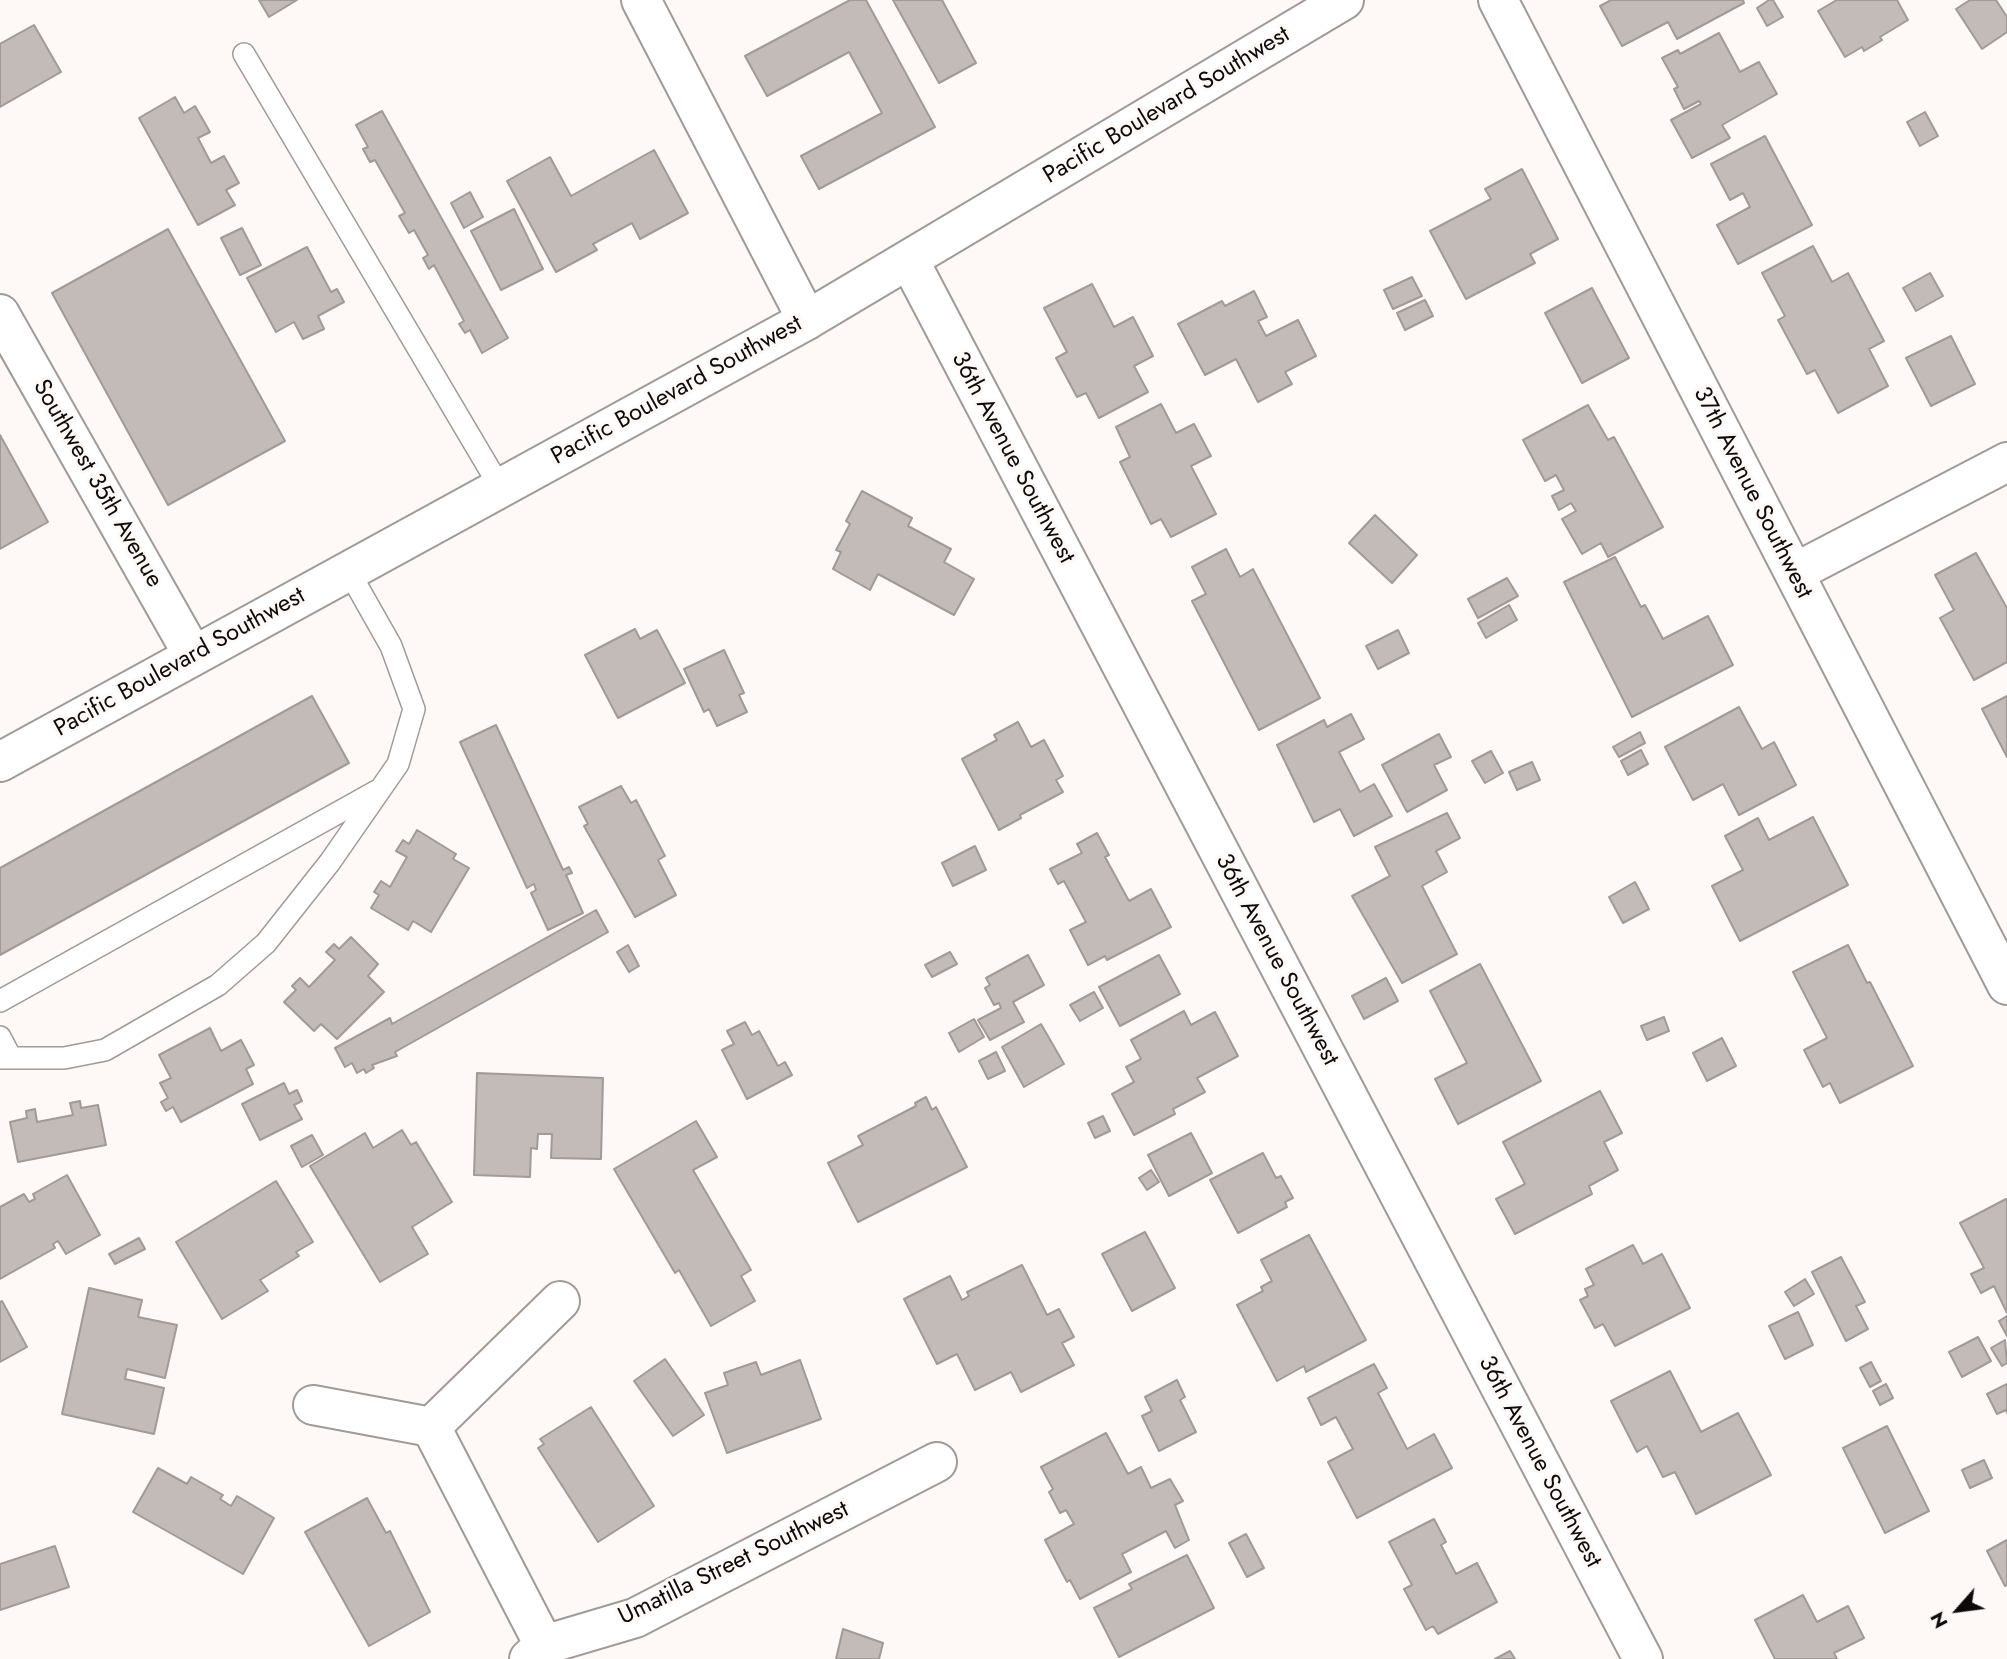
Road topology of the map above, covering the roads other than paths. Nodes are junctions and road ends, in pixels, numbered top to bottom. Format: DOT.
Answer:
graph roads {
  1 [pos="641,0"];
  2 [pos="1498,0"];
  3 [pos="1334,3"];
  4 [pos="244,54"];
  5 [pos="909,260"];
  6 [pos="0,314"];
  7 [pos="807,320"];
  8 [pos="2007,462"];
  9 [pos="500,487"];
  10 [pos="348,570"];
  11 [pos="1794,573"];
  12 [pos="193,654"];
  13 [pos="0,762"];
  14 [pos="381,788"];
  15 [pos="2007,985"];
  16 [pos="0,1001"];
  17 [pos="0,1037"];
  18 [pos="6,1058"];
  19 [pos="560,1301"];
  20 [pos="313,1405"];
  21 [pos="431,1427"];
  22 [pos="937,1462"];
  23 [pos="536,1652"];
  24 [pos="1643,1659"];
  1 -- 7 [label="street"];
  2 -- 11 [label="street, 37th Avenue Southwest"];
  3 -- 5 [label="street, Pacific Boulevard Southwest"];
  4 -- 9 [label="lane"];
  5 -- 7 [label="street, Pacific Boulevard Southwest"];
  5 -- 24 [label="street, 36th Avenue Southwest"];
  6 -- 12 [label="street, Southwest 35th Avenue"];
  7 -- 9 [label="street, Pacific Boulevard Southwest"];
  8 -- 11 [label="street"];
  9 -- 10 [label="street, Pacific Boulevard Southwest"];
  10 -- 12 [label="street, Pacific Boulevard Southwest"];
  10 -- 14 [label="lane"];
  11 -- 15 [label="street, 37th Avenue Southwest"];
  12 -- 13 [label="street, Pacific Boulevard Southwest"];
  14 -- 16 [label="lane"];
  14 -- 18 [label="lane"];
  17 -- 18 [label="lane"];
  19 -- 21 [label="street"];
  20 -- 21 [label="street"];
  21 -- 23 [label="street"];
  22 -- 23 [label="street, Umatilla Street Southwest"];
}
